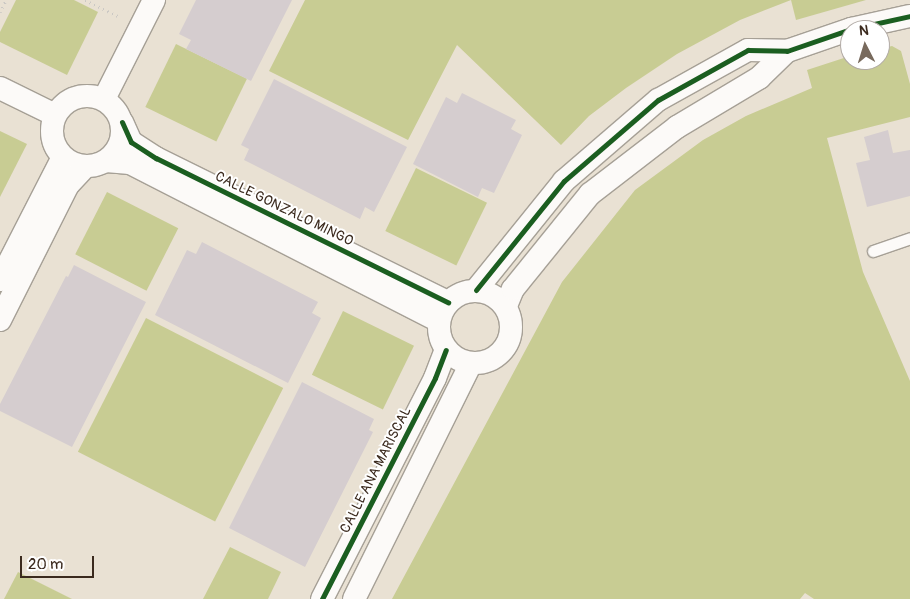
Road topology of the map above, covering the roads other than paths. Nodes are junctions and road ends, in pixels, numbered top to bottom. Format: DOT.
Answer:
graph roads {
  1 [pos="154,0"];
  2 [pos="910,16"];
  3 [pos="787,51"];
  4 [pos="0,88"];
  5 [pos="104,99"];
  6 [pos="55,115"];
  7 [pos="122,122"];
  8 [pos="63,157"];
  9 [pos="96,164"];
  10 [pos="910,238"];
  11 [pos="873,251"];
  12 [pos="0,280"];
  13 [pos="476,290"];
  14 [pos="506,306"];
  15 [pos="443,312"];
  16 [pos="0,320"];
  17 [pos="446,350"];
  18 [pos="471,363"];
  19 [pos="322,599"];
  20 [pos="354,599"];
  1 -- 5 [label="street"];
  2 -- 3 [label="street"];
  3 -- 13 [label="street"];
  3 -- 14 [label="street"];
  4 -- 6 [label="street"];
  5 -- 6 [label="street"];
  5 -- 7 [label="street"];
  6 -- 8 [label="street"];
  7 -- 9 [label="street"];
  7 -- 15 [label="street, CALLE GONZALO MINGO"];
  8 -- 9 [label="street"];
  8 -- 12 [label="street"];
  9 -- 15 [label="street, CALLE GONZALO MINGO"];
  9 -- 16 [label="street"];
  10 -- 11 [label="lane"];
  13 -- 14 [label="street"];
  13 -- 15 [label="street"];
  14 -- 18 [label="street"];
  15 -- 17 [label="street"];
  17 -- 18 [label="street"];
  17 -- 19 [label="street, CALLE ANA MARISCAL"];
  18 -- 20 [label="street"];
}
